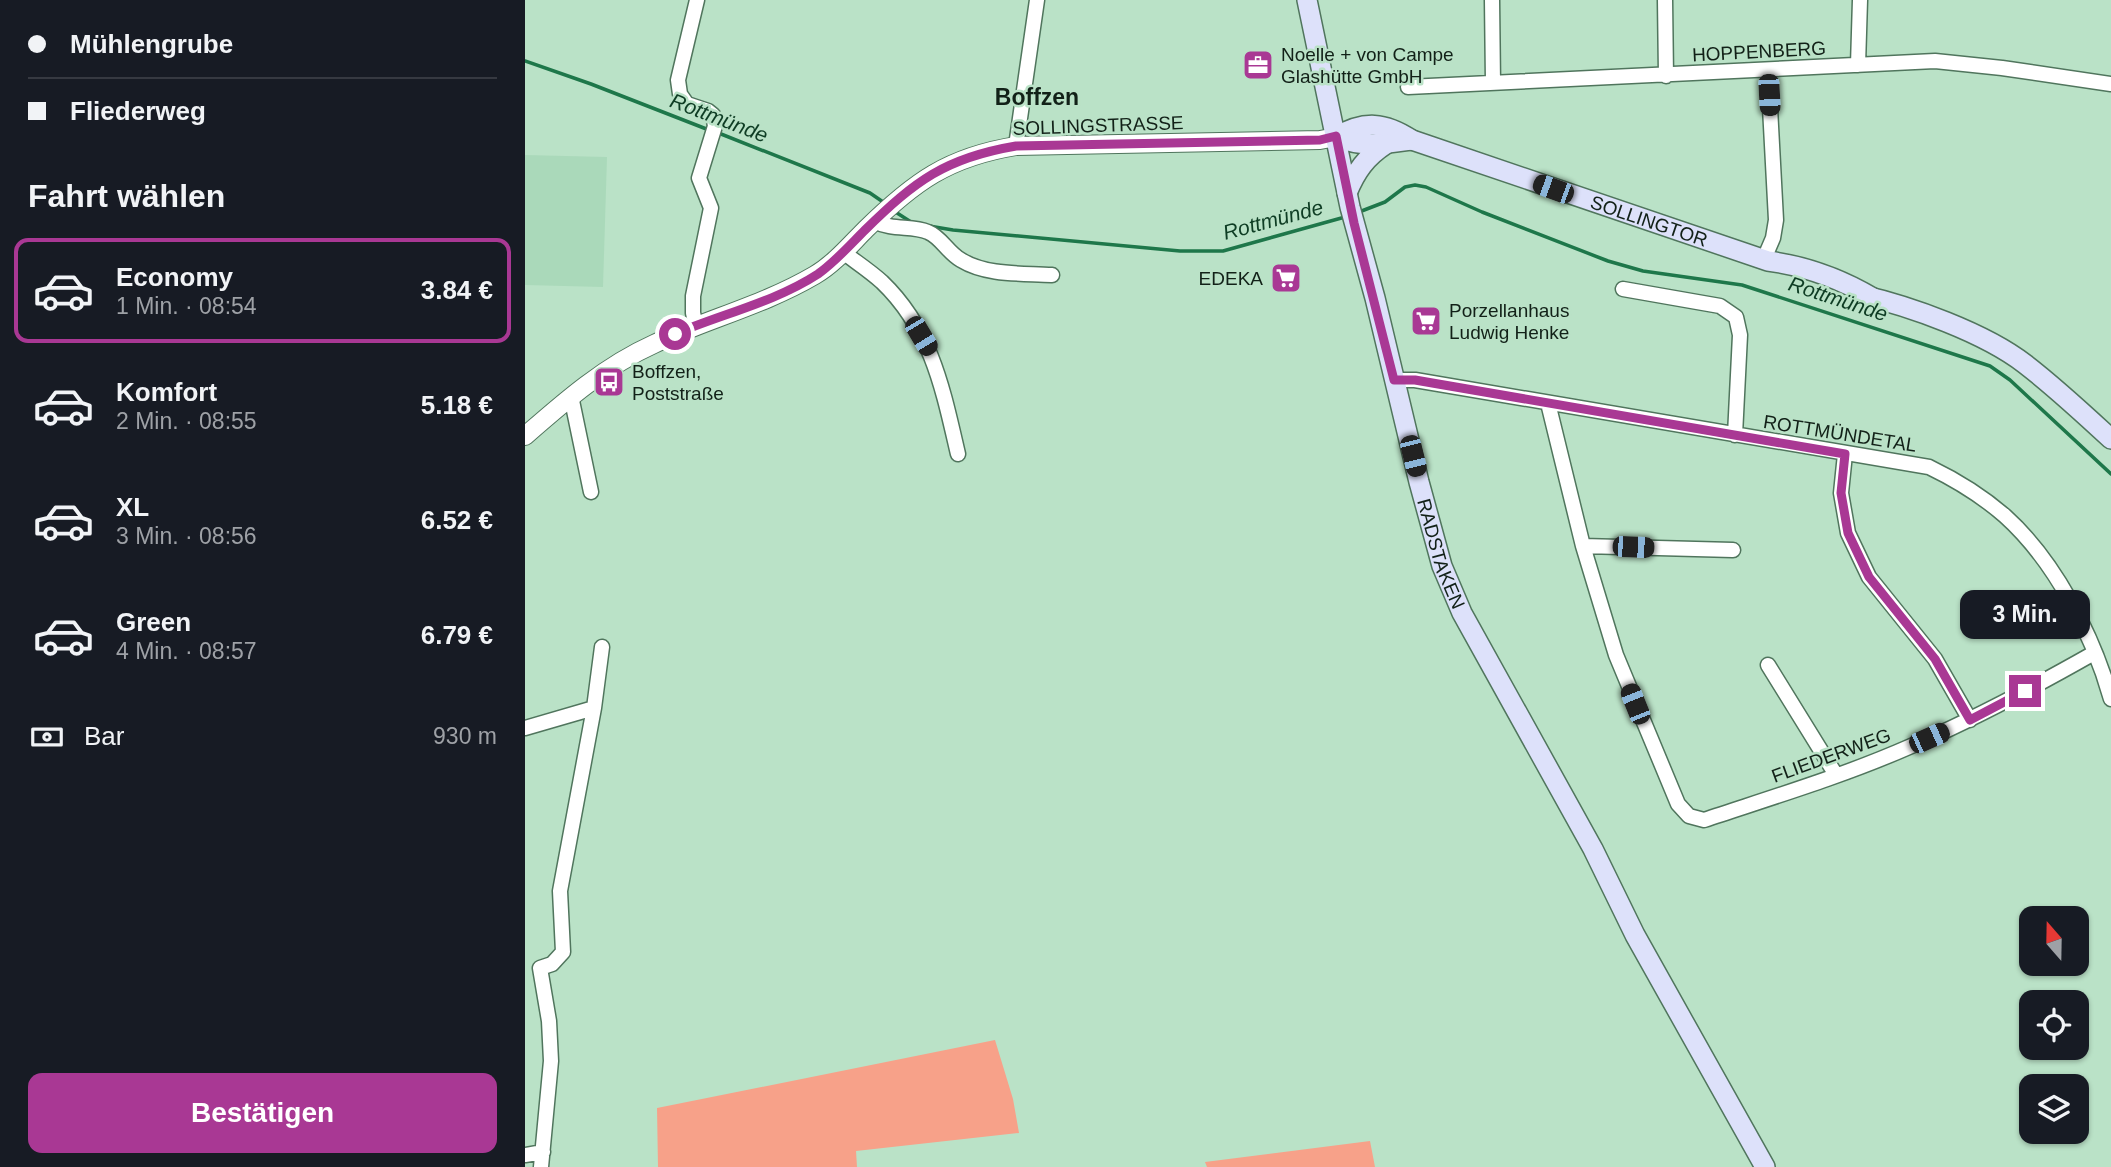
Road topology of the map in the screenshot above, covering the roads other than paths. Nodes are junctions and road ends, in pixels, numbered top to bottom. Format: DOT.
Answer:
graph roads {
  1 [pos="697,0"];
  2 [pos="1037,0"];
  3 [pos="1307,0"];
  4 [pos="1492,0"];
  5 [pos="1665,0"];
  6 [pos="1860,0"];
  7 [pos="1858,65"];
  8 [pos="1768,70"];
  9 [pos="1666,76"];
  10 [pos="1493,83"];
  11 [pos="2111,84"];
  12 [pos="1408,87"];
  13 [pos="1336,136"];
  14 [pos="1412,140"];
  15 [pos="1386,144"];
  16 [pos="1016,146"];
  17 [pos="1351,207"];
  18 [pos="879,217"];
  19 [pos="843,252"];
  20 [pos="1766,260"];
  21 [pos="1052,275"];
  22 [pos="1623,289"];
  23 [pos="696,325"];
  24 [pos="1394,380"];
  25 [pos="571,396"];
  26 [pos="1548,403"];
  27 [pos="1735,435"];
  28 [pos="525,436"];
  29 [pos="2111,439"];
  30 [pos="958,454"];
  31 [pos="1845,454"];
  32 [pos="591,492"];
  33 [pos="1583,546"];
  34 [pos="1733,550"];
  35 [pos="602,647"];
  36 [pos="2094,653"];
  37 [pos="1768,665"];
  38 [pos="2111,699"];
  39 [pos="594,708"];
  40 [pos="1970,720"];
  41 [pos="525,728"];
  42 [pos="1836,775"];
  43 [pos="540,968"];
  44 [pos="525,971"];
  45 [pos="543,1152"];
  46 [pos="525,1155"];
  47 [pos="541,1167"];
  48 [pos="1765,1167"];
  1 -- 23 [label="street"];
  2 -- 16 [label="street"];
  3 -- 13 [label="main road, RADSTAKEN"];
  4 -- 10 [label="street"];
  5 -- 9 [label="street"];
  6 -- 7 [label="street"];
  7 -- 8 [label="street, HOPPENBERG"];
  7 -- 11 [label="street, HOPPENBERG"];
  8 -- 9 [label="street, HOPPENBERG"];
  8 -- 20 [label="street"];
  9 -- 10 [label="street, HOPPENBERG"];
  10 -- 12 [label="street, HOPPENBERG"];
  13 -- 14 [label="main road, SOLLINGTOR"];
  13 -- 15 [label="main road, SOLLINGTOR"];
  13 -- 16 [label="street, SOLLINGSTRASSE"];
  13 -- 17 [label="main road, RADSTAKEN"];
  14 -- 15 [label="main road, SOLLINGTOR"];
  14 -- 20 [label="main road, SOLLINGTOR"];
  15 -- 17 [label="main road"];
  16 -- 18 [label="street, SOLLINGSTRASSE"];
  17 -- 24 [label="main road, RADSTAKEN"];
  18 -- 19 [label="street, SOLLINGSTRASSE"];
  18 -- 21 [label="street"];
  19 -- 23 [label="street, SOLLINGSTRASSE"];
  19 -- 30 [label="street"];
  20 -- 29 [label="main road, SOLLINGTOR"];
  22 -- 27 [label="street, ROTTMÜNDETAL"];
  23 -- 25 [label="street, SOLLINGSTRASSE"];
  24 -- 26 [label="street, ROTTMÜNDETAL"];
  24 -- 48 [label="main road, RADSTAKEN"];
  25 -- 28 [label="street, SOLLINGSTRASSE"];
  25 -- 32 [label="street"];
  26 -- 27 [label="street, ROTTMÜNDETAL"];
  26 -- 33 [label="street"];
  27 -- 31 [label="street, ROTTMÜNDETAL"];
  31 -- 36 [label="street, ROTTMÜNDETAL"];
  31 -- 40 [label="street"];
  33 -- 34 [label="street"];
  33 -- 42 [label="street, FLIEDERWEG"];
  35 -- 39 [label="street"];
  36 -- 38 [label="street, ROTTMÜNDETAL"];
  36 -- 40 [label="street, FLIEDERWEG"];
  37 -- 42 [label="street"];
  39 -- 41 [label="street"];
  39 -- 43 [label="street"];
  40 -- 42 [label="street, FLIEDERWEG"];
  43 -- 44 [label="street"];
  43 -- 45 [label="street"];
  45 -- 46 [label="street"];
  45 -- 47 [label="street"];
}
